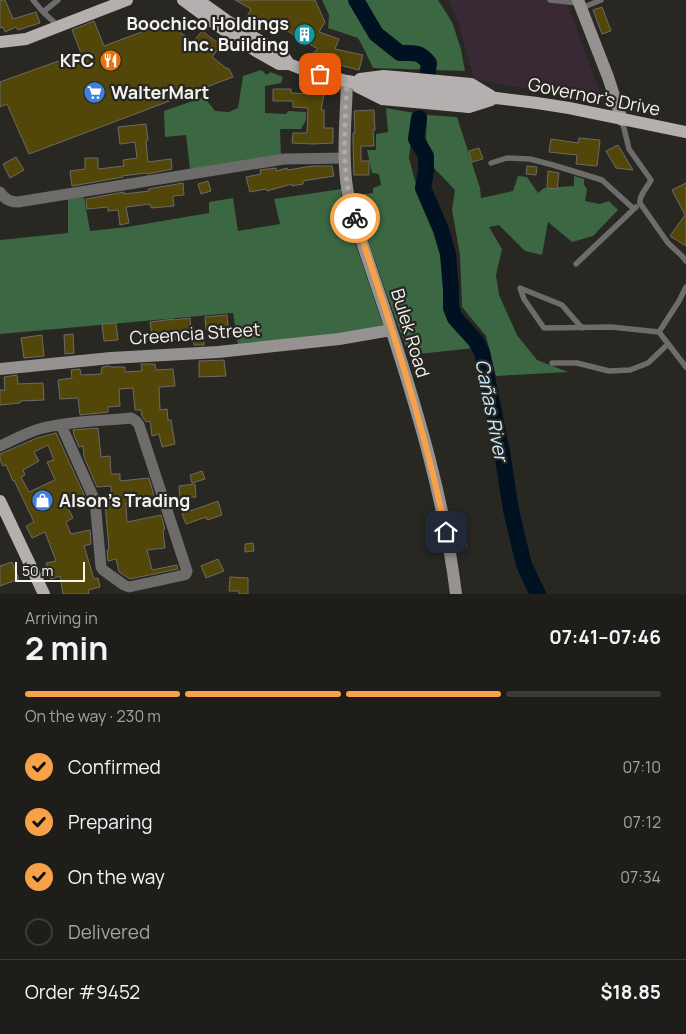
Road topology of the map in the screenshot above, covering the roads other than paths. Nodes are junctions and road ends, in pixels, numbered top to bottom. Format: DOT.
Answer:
graph roads {
  1 [pos="33,0"];
  2 [pos="58,0"];
  3 [pos="127,0"];
  4 [pos="183,0"];
  5 [pos="198,0"];
  6 [pos="550,0"];
  7 [pos="601,0"];
  8 [pos="579,4"];
  9 [pos="44,12"];
  10 [pos="57,28"];
  11 [pos="0,42"];
  12 [pos="289,64"];
  13 [pos="347,81"];
  14 [pos="622,120"];
  15 [pos="686,132"];
  16 [pos="345,158"];
  17 [pos="491,163"];
  18 [pos="0,192"];
  19 [pos="640,203"];
  20 [pos="634,209"];
  21 [pos="686,261"];
  22 [pos="576,264"];
  23 [pos="686,287"];
  24 [pos="582,328"];
  25 [pos="391,330"];
  26 [pos="659,332"];
  27 [pos="668,344"];
  28 [pos="552,364"];
  29 [pos="686,367"];
  30 [pos="0,369"];
  31 [pos="61,425"];
  32 [pos="0,446"];
  33 [pos="0,501"];
  34 [pos="44,594"];
  35 [pos="456,594"];
  1 -- 9 [label="lane"];
  2 -- 9 [label="lane"];
  3 -- 10 [label="main road"];
  4 -- 12 [label="main road, Governor's Drive"];
  5 -- 12 [label="main road, Governor's Drive"];
  6 -- 8 [label="lane"];
  7 -- 8 [label="lane"];
  8 -- 14 [label="main road"];
  9 -- 10 [label="lane"];
  10 -- 11 [label="main road"];
  12 -- 13 [label="main road, Governor's Drive"];
  13 -- 14 [label="main road, Governor's Drive"];
  13 -- 16 [label="main road, Bulek Road"];
  14 -- 15 [label="main road, Governor's Drive"];
  14 -- 19 [label="lane"];
  16 -- 18 [label="street"];
  16 -- 25 [label="main road, Bulek Road"];
  17 -- 20 [label="lane"];
  19 -- 20 [label="lane"];
  19 -- 21 [label="lane"];
  20 -- 22 [label="lane"];
  23 -- 26 [label="lane"];
  24 -- 24 [label="lane"];
  24 -- 26 [label="lane"];
  25 -- 30 [label="main road, Creencia Street"];
  25 -- 35 [label="main road, Bulek Road"];
  26 -- 27 [label="lane"];
  27 -- 28 [label="lane"];
  27 -- 29 [label="lane"];
  31 -- 31 [label="street"];
  31 -- 32 [label="street"];
  33 -- 34 [label="main road"];
}
